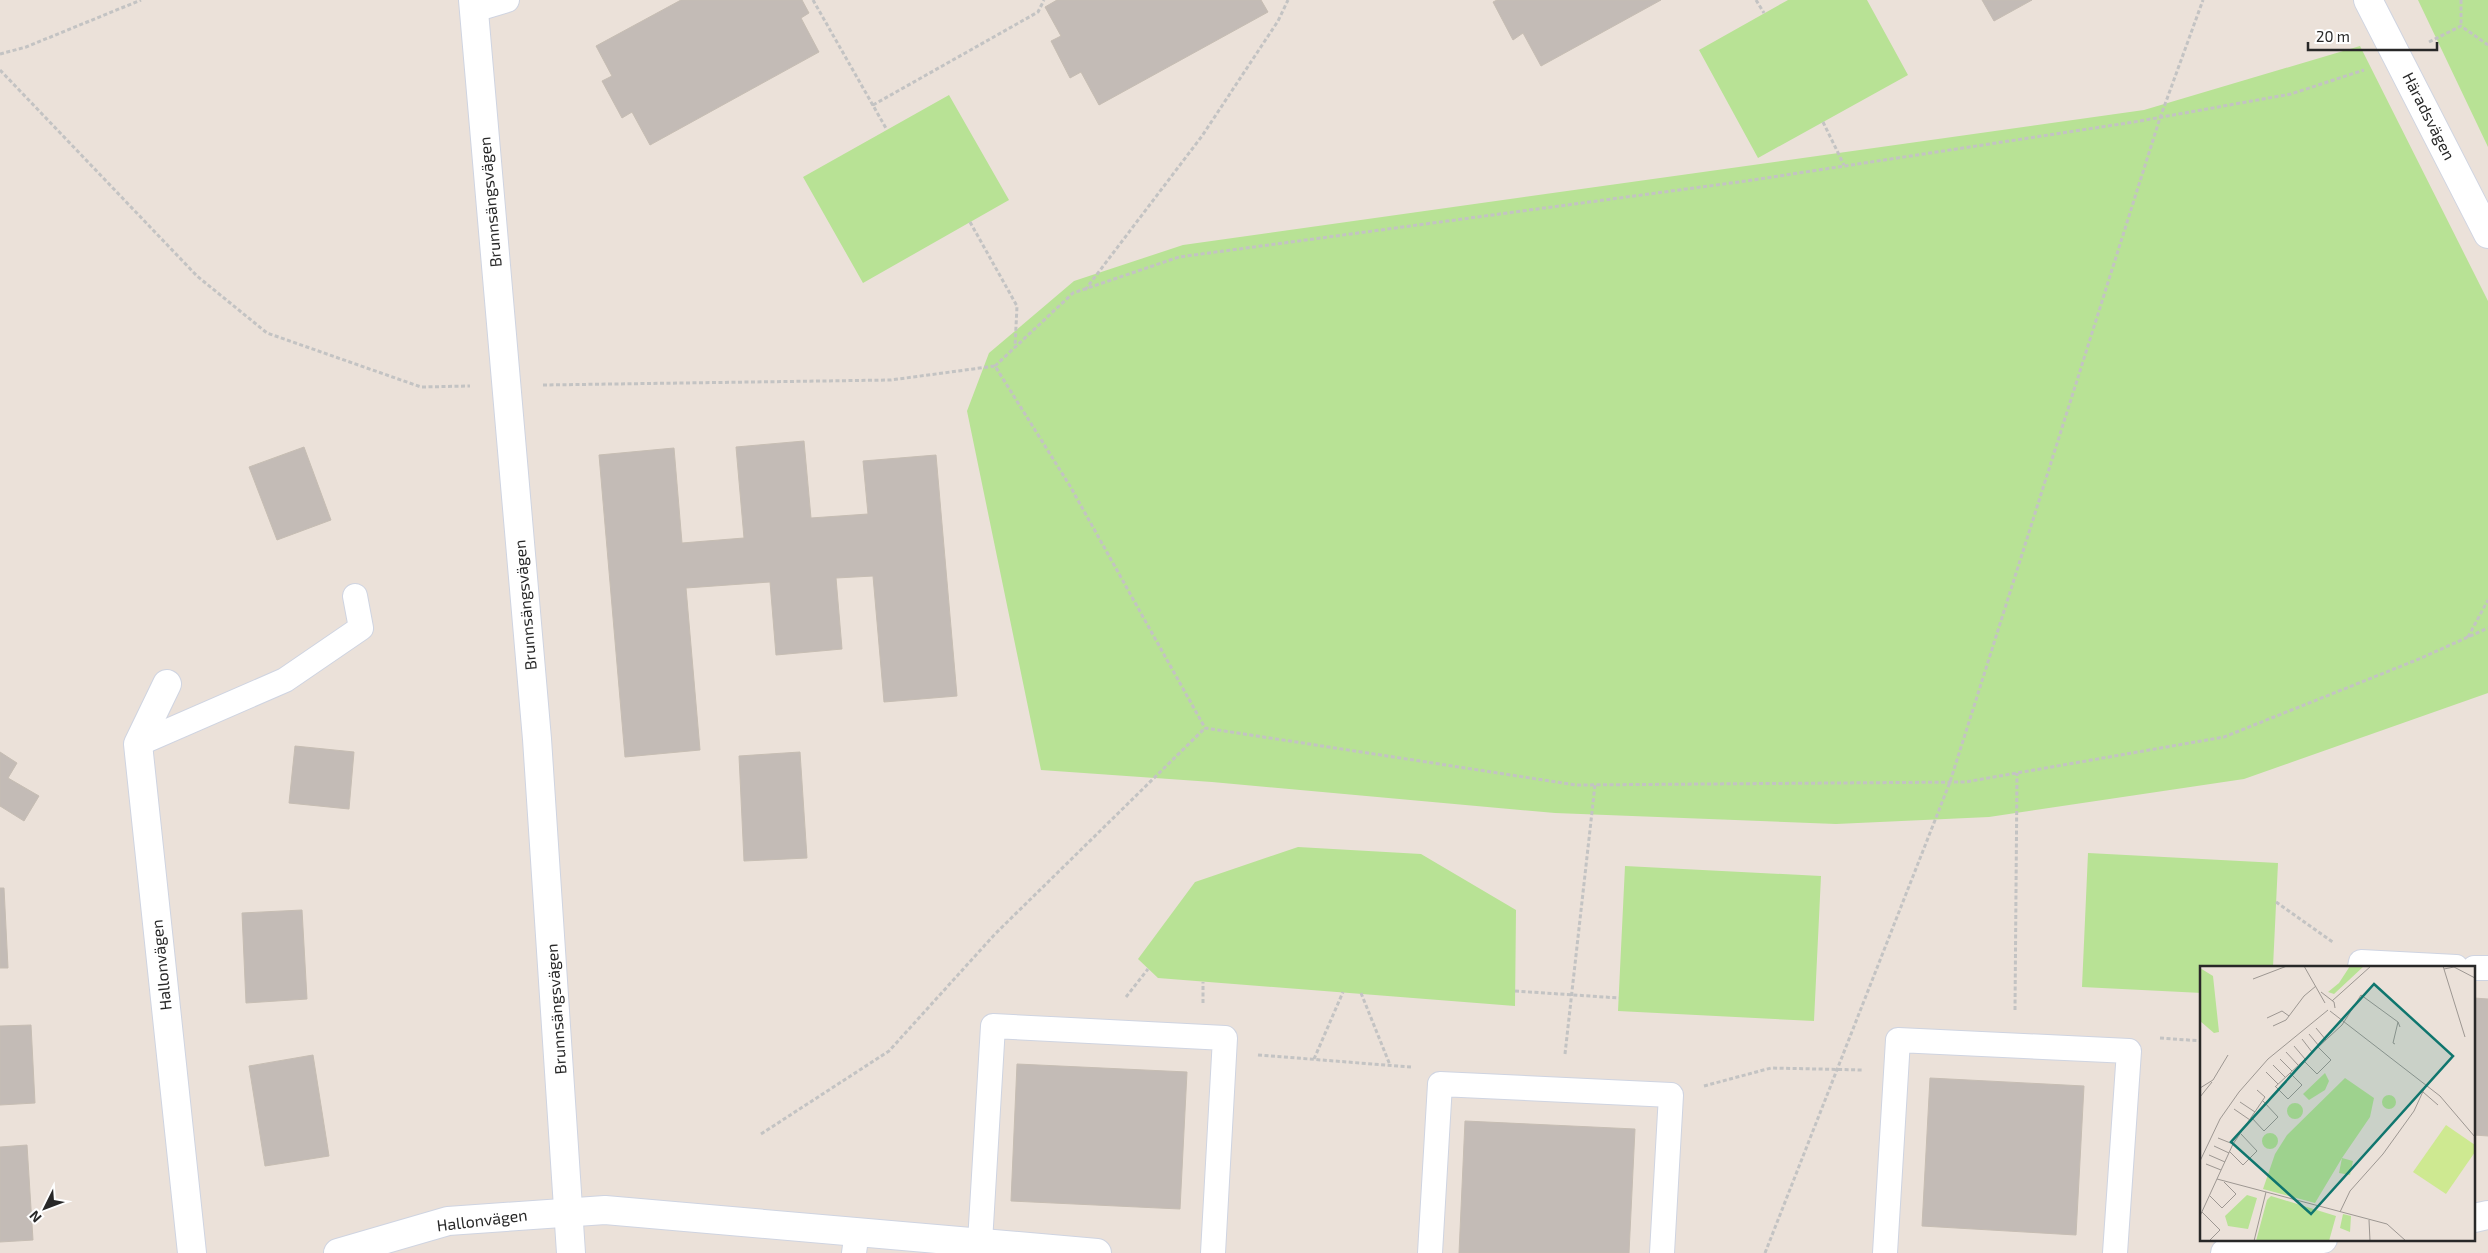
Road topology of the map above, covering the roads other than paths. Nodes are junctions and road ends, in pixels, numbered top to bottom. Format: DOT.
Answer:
graph roads {
  1 [pos="507,0"];
  2 [pos="2368,0"];
  3 [pos="474,5"];
  4 [pos="2488,234"];
  5 [pos="354,596"];
  6 [pos="167,684"];
  7 [pos="138,744"];
  8 [pos="2360,964"];
  9 [pos="2424,966"];
  10 [pos="570,1211"];
  11 [pos="2317,1240"];
  12 [pos="855,1242"];
  13 [pos="971,1245"];
  14 [pos="1080,1252"];
  15 [pos="192,1253"];
  16 [pos="338,1253"];
  17 [pos="558,1253"];
  18 [pos="571,1253"];
  19 [pos="1213,1253"];
  20 [pos="1430,1253"];
  21 [pos="1662,1253"];
  22 [pos="1885,1253"];
  23 [pos="2115,1253"];
  24 [pos="2225,1253"];
  1 -- 3 [label="lane"];
  2 -- 4 [label="street, Häradsvägen"];
  3 -- 10 [label="street, Brunnsängsvägen"];
  5 -- 7 [label="lane"];
  6 -- 7 [label="street"];
  7 -- 15 [label="street, Hallonvägen"];
  8 -- 9 [label="lane"];
  10 -- 12 [label="street"];
  10 -- 16 [label="street, Hallonvägen"];
  10 -- 17 [label="street, Brunnsängsvägen"];
  10 -- 18 [label="street, Brunnsängsvägen"];
  11 -- 24 [label="street"];
  12 -- 13 [label="street"];
  13 -- 14 [label="street"];
  13 -- 19 [label="lane"];
  20 -- 21 [label="lane"];
  22 -- 23 [label="lane"];
}
